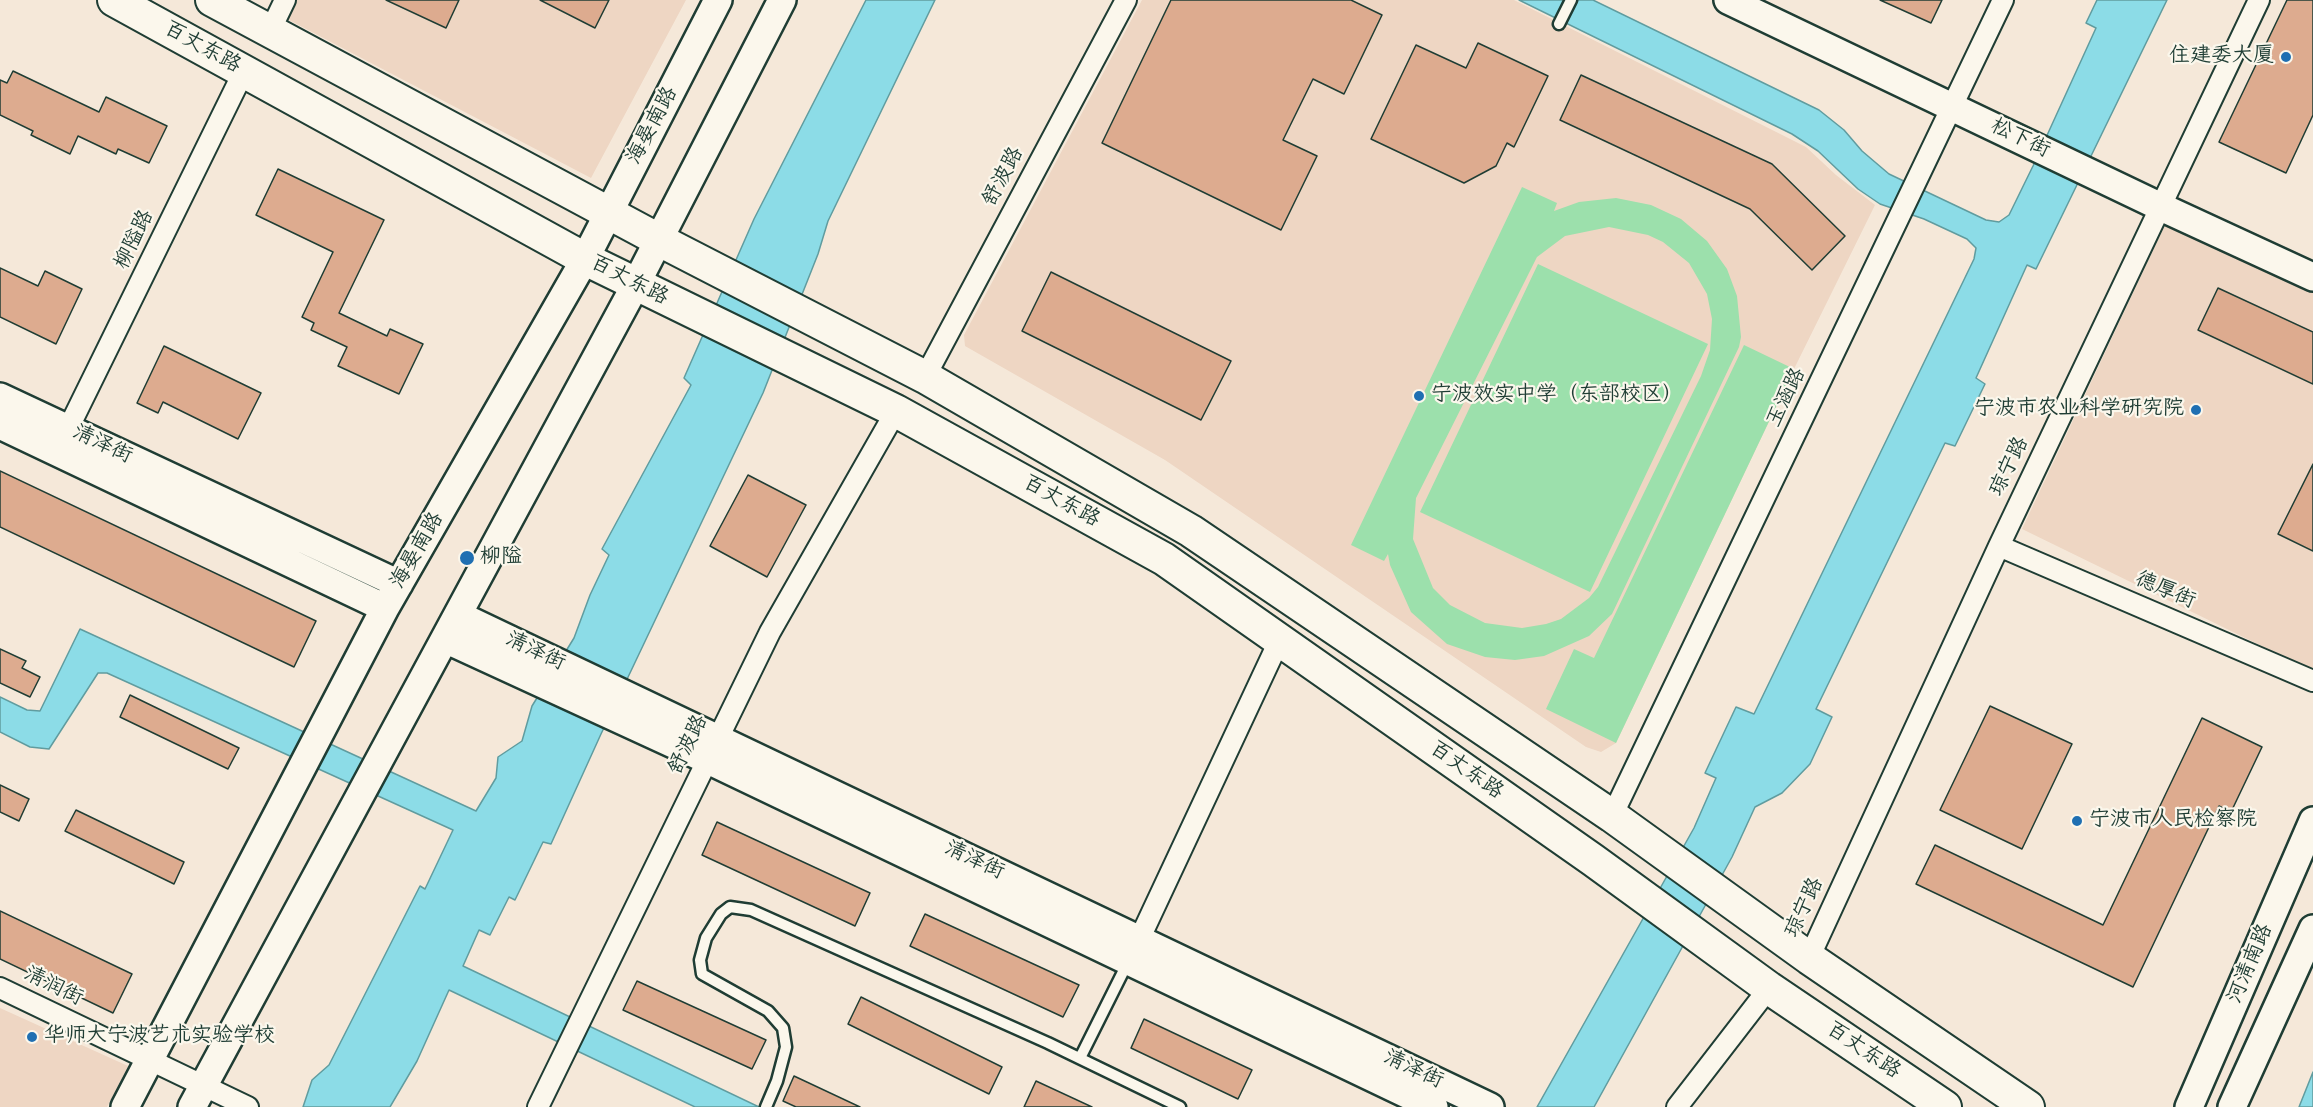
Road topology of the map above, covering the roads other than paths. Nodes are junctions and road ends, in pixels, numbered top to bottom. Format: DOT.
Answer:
graph roads {
  1 [pos="114,0"];
  2 [pos="212,0"];
  3 [pos="285,0"];
  4 [pos="718,0"];
  5 [pos="782,0"];
  6 [pos="1126,0"];
  7 [pos="1571,0"];
  8 [pos="1728,0"];
  9 [pos="2004,0"];
  10 [pos="2259,0"];
  11 [pos="1559,24"];
  12 [pos="270,31"];
  13 [pos="244,71"];
  14 [pos="1953,106"];
  15 [pos="2161,207"];
  16 [pos="609,211"];
  17 [pos="659,240"];
  18 [pos="585,259"];
  19 [pos="2313,277"];
  20 [pos="635,286"];
  21 [pos="925,377"];
  22 [pos="0,397"];
  23 [pos="896,411"];
  24 [pos="0,425"];
  25 [pos="68,429"];
  26 [pos="1999,546"];
  27 [pos="399,584"];
  28 [pos="385,608"];
  29 [pos="458,615"];
  30 [pos="445,639"];
  31 [pos="1279,641"];
  32 [pos="2313,681"];
  33 [pos="713,750"];
  34 [pos="1612,816"];
  35 [pos="2313,821"];
  36 [pos="2313,929"];
  37 [pos="1134,950"];
  38 [pos="1809,958"];
  39 [pos="0,988"];
  40 [pos="1770,988"];
  41 [pos="148,1059"];
  42 [pos="1080,1059"];
  43 [pos="198,1096"];
  44 [pos="124,1107"];
  45 [pos="248,1107"];
  46 [pos="538,1107"];
  47 [pos="766,1107"];
  48 [pos="1180,1107"];
  49 [pos="1434,1107"];
  50 [pos="1490,1107"];
  51 [pos="1677,1107"];
  52 [pos="1946,1107"];
  53 [pos="2028,1107"];
  54 [pos="2189,1107"];
  55 [pos="2232,1107"];
  1 -- 13 [label="main road, 百丈东路"];
  2 -- 12 [label="main road, 百丈东路"];
  3 -- 12 [label="street"];
  4 -- 16 [label="street, 海晏南路"];
  5 -- 17 [label="street"];
  6 -- 21 [label="street, 舒波路"];
  7 -- 11 [label="lane"];
  8 -- 14 [label="street, 松下街"];
  9 -- 14 [label="street, 玉涵路"];
  10 -- 15 [label="street, 琼宁路"];
  12 -- 16 [label="main road, 百丈东路"];
  13 -- 18 [label="main road, 百丈东路"];
  13 -- 25 [label="street, 柳隘路"];
  14 -- 15 [label="street, 松下街"];
  14 -- 34 [label="street, 玉涵路"];
  15 -- 19 [label="street, 松下街"];
  15 -- 26 [label="street, 琼宁路"];
  16 -- 17 [label="main road, 百丈东路"];
  16 -- 18 [label="street, 海晏南路"];
  17 -- 20 [label="street"];
  17 -- 21 [label="main road, 百丈东路"];
  18 -- 20 [label="main road, 百丈东路"];
  18 -- 27 [label="street, 海晏南路"];
  20 -- 23 [label="main road, 百丈东路"];
  20 -- 29 [label="street"];
  21 -- 34 [label="main road, 百丈东路"];
  22 -- 25 [label="street, 清泽街"];
  23 -- 31 [label="main road, 百丈东路"];
  23 -- 33 [label="street, 舒波路"];
  24 -- 28 [label="street, 清泽街"];
  25 -- 27 [label="street, 清泽街"];
  26 -- 32 [label="street, 德厚街"];
  26 -- 38 [label="street, 琼宁路"];
  27 -- 28 [label="street, 海晏南路"];
  28 -- 41 [label="street, 海晏南路"];
  29 -- 30 [label="street"];
  29 -- 33 [label="street, 清泽街"];
  30 -- 33 [label="street, 清泽街"];
  30 -- 43 [label="street"];
  31 -- 37 [label="street"];
  31 -- 40 [label="main road, 百丈东路"];
  33 -- 37 [label="street, 清泽街"];
  33 -- 46 [label="street, 舒波路"];
  34 -- 38 [label="main road, 百丈东路"];
  35 -- 54 [label="street, 河清南路"];
  36 -- 55 [label="street, 河清南路"];
  37 -- 42 [label="lane"];
  37 -- 49 [label="street, 清泽街"];
  37 -- 50 [label="street, 清泽街"];
  38 -- 53 [label="main road, 百丈东路"];
  39 -- 41 [label="street, 清润街"];
  40 -- 51 [label="street"];
  40 -- 52 [label="main road, 百丈东路"];
  41 -- 43 [label="street, 清润街"];
  41 -- 44 [label="street, 海晏南路"];
  42 -- 47 [label="lane"];
  42 -- 48 [label="lane"];
  43 -- 45 [label="street, 清润街"];
}
